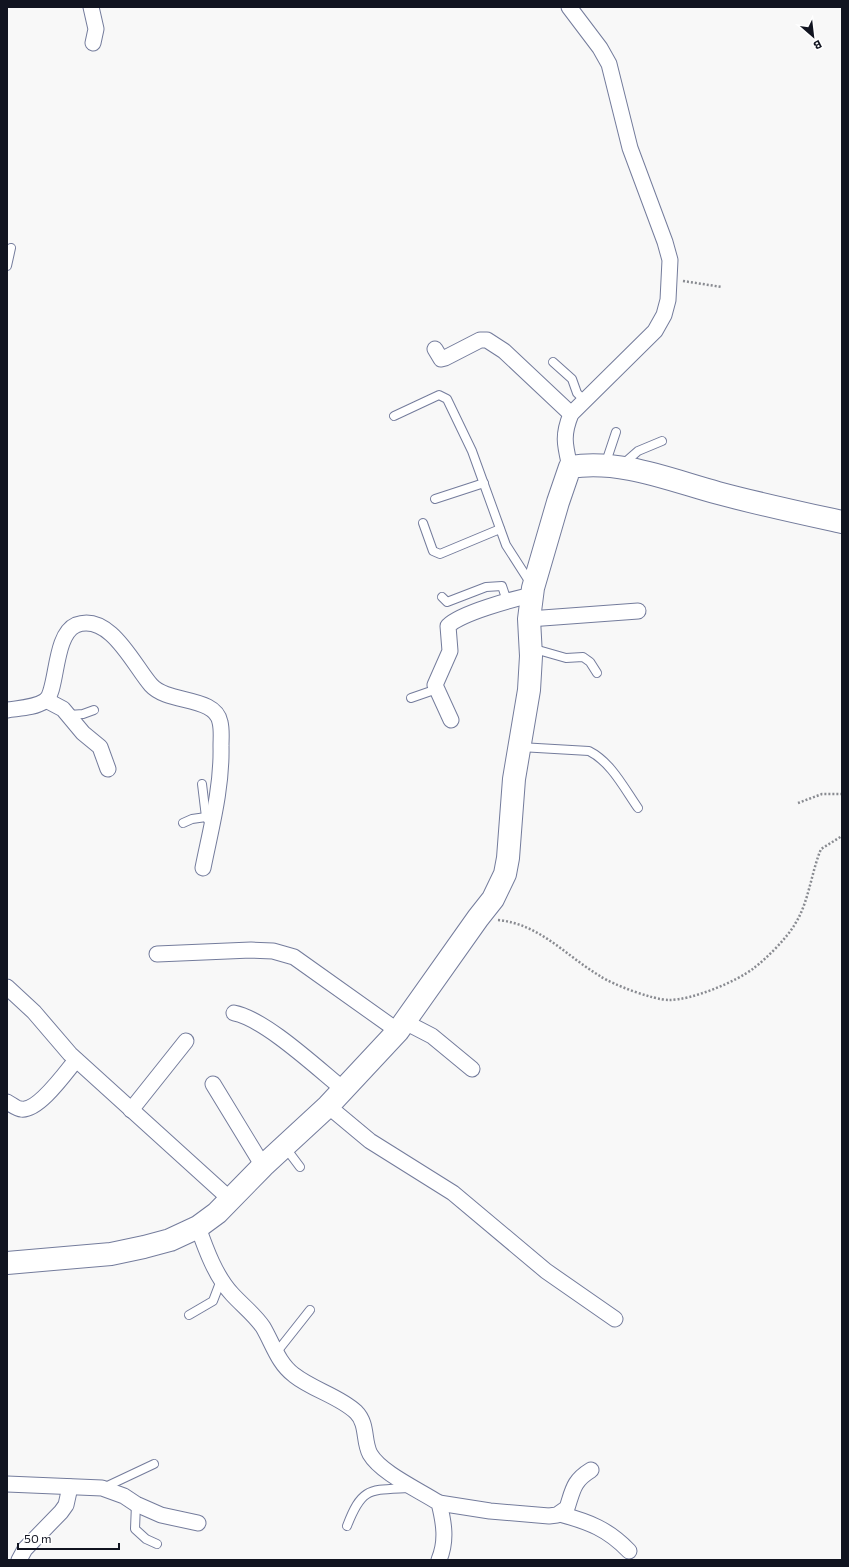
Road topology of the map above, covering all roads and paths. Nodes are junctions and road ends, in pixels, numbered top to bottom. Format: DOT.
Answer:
graph roads {
  1 [pos="91,7"];
  2 [pos="569,7"];
  3 [pos="92,43"];
  4 [pos="11,248"];
  5 [pos="7,266"];
  6 [pos="670,280"];
  7 [pos="722,287"];
  8 [pos="435,349"];
  9 [pos="554,362"];
  10 [pos="585,401"];
  11 [pos="571,414"];
  12 [pos="394,416"];
  13 [pos="616,432"];
  14 [pos="662,441"];
  15 [pos="613,466"];
  16 [pos="570,467"];
  17 [pos="484,483"];
  18 [pos="434,499"];
  19 [pos="842,522"];
  20 [pos="423,523"];
  21 [pos="500,529"];
  22 [pos="533,592"];
  23 [pos="442,596"];
  24 [pos="507,601"];
  25 [pos="638,611"];
  26 [pos="529,619"];
  27 [pos="530,648"];
  28 [pos="597,673"];
  29 [pos="437,690"];
  30 [pos="411,698"];
  31 [pos="46,700"];
  32 [pos="7,710"];
  33 [pos="94,710"];
  34 [pos="69,715"];
  35 [pos="451,720"];
  36 [pos="520,747"];
  37 [pos="108,769"];
  38 [pos="202,784"];
  39 [pos="842,794"];
  40 [pos="798,802"];
  41 [pos="638,808"];
  42 [pos="209,822"];
  43 [pos="183,823"];
  44 [pos="842,836"];
  45 [pos="203,868"];
  46 [pos="478,918"];
  47 [pos="157,954"];
  48 [pos="8,989"];
  49 [pos="234,1013"];
  50 [pos="401,1027"];
  51 [pos="186,1041"];
  52 [pos="76,1060"];
  53 [pos="472,1069"];
  54 [pos="212,1084"];
  55 [pos="343,1089"];
  56 [pos="7,1102"];
  57 [pos="328,1106"];
  58 [pos="131,1110"];
  59 [pos="284,1146"];
  60 [pos="263,1166"];
  61 [pos="300,1167"];
  62 [pos="231,1200"];
  63 [pos="198,1227"];
  64 [pos="7,1263"];
  65 [pos="221,1280"];
  66 [pos="310,1310"];
  67 [pos="189,1315"];
  68 [pos="615,1319"];
  69 [pos="276,1353"];
  70 [pos="154,1464"];
  71 [pos="591,1470"];
  72 [pos="7,1484"];
  73 [pos="70,1487"];
  74 [pos="415,1487"];
  75 [pos="102,1488"];
  76 [pos="439,1503"];
  77 [pos="136,1504"];
  78 [pos="560,1514"];
  79 [pos="198,1523"];
  80 [pos="347,1526"];
  81 [pos="156,1544"];
  82 [pos="629,1551"];
  83 [pos="19,1560"];
  84 [pos="439,1560"];
  1 -- 3 [label="street"];
  2 -- 6 [label="street"];
  4 -- 5 [label="lane"];
  6 -- 7 [label="path"];
  6 -- 10 [label="street"];
  8 -- 11 [label="street"];
  9 -- 10 [label="lane"];
  10 -- 11 [label="street"];
  11 -- 16 [label="street"];
  12 -- 17 [label="lane"];
  13 -- 15 [label="lane"];
  14 -- 15 [label="lane"];
  15 -- 16 [label="street"];
  15 -- 19 [label="street"];
  16 -- 22 [label="street"];
  17 -- 18 [label="lane"];
  17 -- 21 [label="lane"];
  20 -- 21 [label="lane"];
  21 -- 22 [label="lane"];
  22 -- 24 [label="street"];
  22 -- 26 [label="street"];
  23 -- 24 [label="lane"];
  24 -- 29 [label="street"];
  25 -- 26 [label="street"];
  26 -- 27 [label="street"];
  27 -- 28 [label="lane"];
  27 -- 36 [label="street"];
  29 -- 30 [label="lane"];
  29 -- 35 [label="street"];
  31 -- 32 [label="street"];
  31 -- 34 [label="street"];
  31 -- 42 [label="street"];
  33 -- 34 [label="lane"];
  34 -- 37 [label="street"];
  36 -- 41 [label="lane"];
  36 -- 46 [label="street"];
  38 -- 42 [label="lane"];
  39 -- 40 [label="path"];
  42 -- 43 [label="lane"];
  42 -- 45 [label="street"];
  44 -- 46 [label="path"];
  46 -- 50 [label="street"];
  47 -- 50 [label="street"];
  48 -- 52 [label="street"];
  49 -- 55 [label="street"];
  50 -- 53 [label="street"];
  50 -- 55 [label="street"];
  51 -- 58 [label="street"];
  52 -- 56 [label="street"];
  52 -- 58 [label="street"];
  54 -- 60 [label="street"];
  55 -- 57 [label="street"];
  57 -- 59 [label="street"];
  57 -- 68 [label="street"];
  58 -- 62 [label="street"];
  59 -- 60 [label="street"];
  59 -- 61 [label="lane"];
  60 -- 62 [label="street"];
  62 -- 63 [label="street"];
  63 -- 64 [label="street"];
  63 -- 65 [label="street"];
  65 -- 67 [label="lane"];
  65 -- 69 [label="street"];
  66 -- 69 [label="lane"];
  69 -- 74 [label="street"];
  70 -- 75 [label="lane"];
  71 -- 78 [label="street"];
  72 -- 73 [label="street"];
  73 -- 75 [label="street"];
  73 -- 83 [label="street"];
  74 -- 76 [label="street"];
  74 -- 80 [label="lane"];
  75 -- 77 [label="street"];
  76 -- 78 [label="street"];
  76 -- 84 [label="street"];
  77 -- 79 [label="street"];
  77 -- 81 [label="lane"];
  78 -- 82 [label="street"];
}
